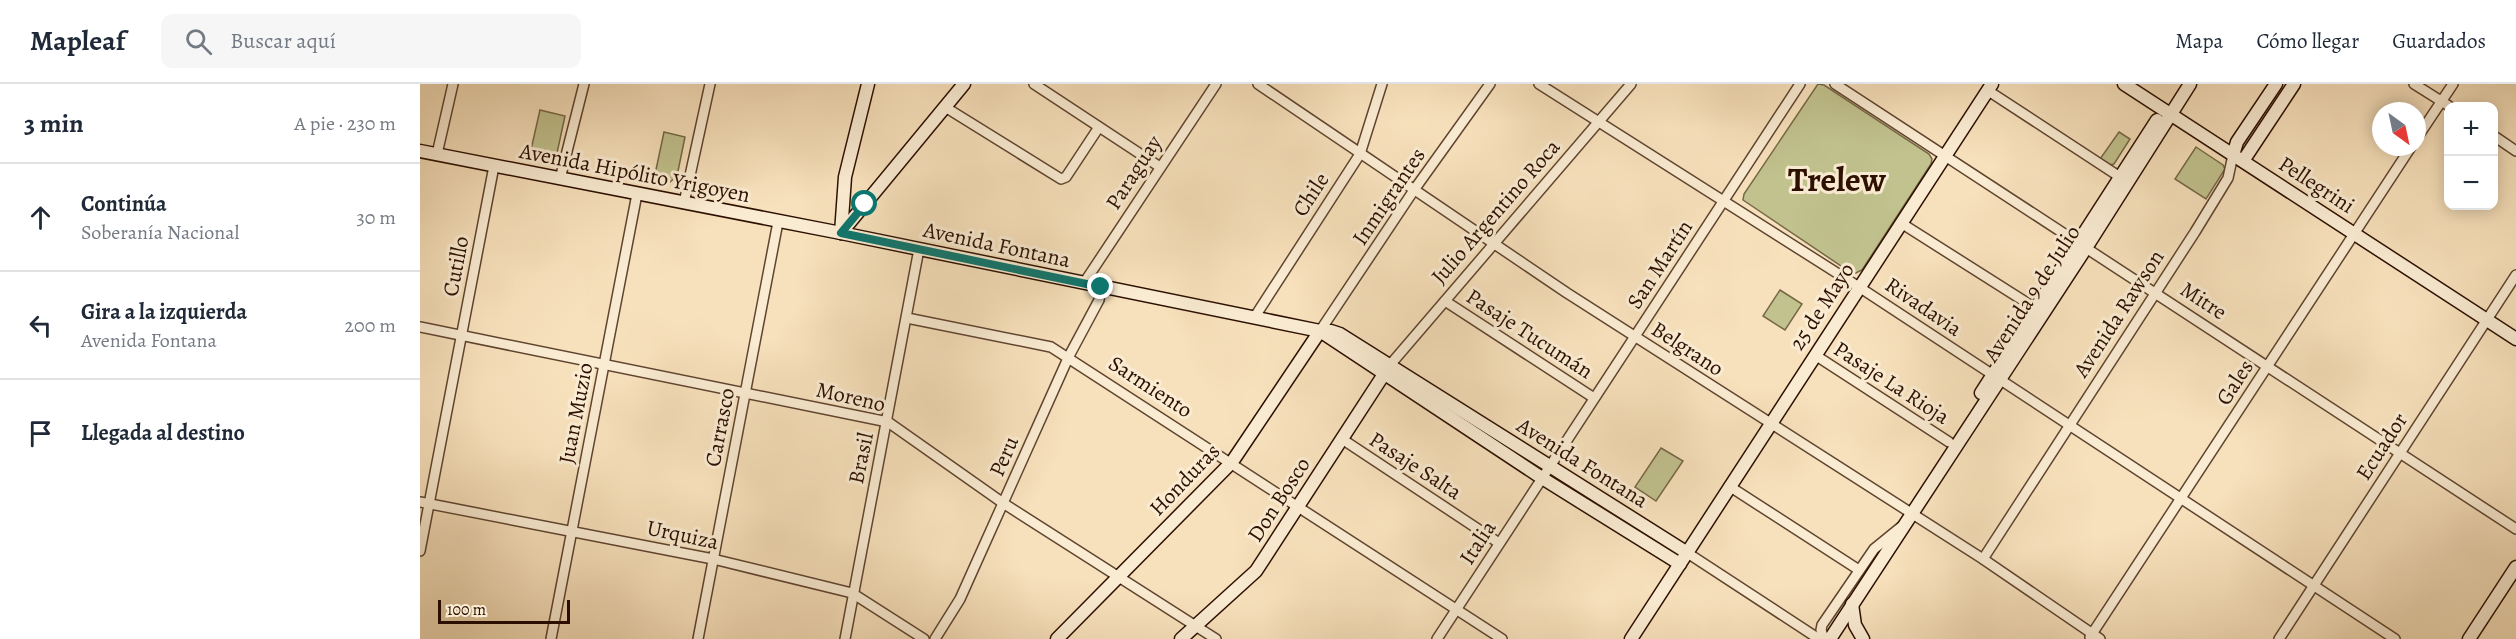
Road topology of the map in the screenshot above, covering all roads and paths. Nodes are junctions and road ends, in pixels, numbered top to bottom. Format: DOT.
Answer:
graph roads {
  1 [pos="453,84"];
  2 [pos="584,84"];
  3 [pos="710,84"];
  4 [pos="868,84"];
  5 [pos="964,84"];
  6 [pos="1034,84"];
  7 [pos="1216,84"];
  8 [pos="1258,84"];
  9 [pos="1382,84"];
  10 [pos="1491,84"];
  11 [pos="1539,84"];
  12 [pos="1631,84"];
  13 [pos="1800,84"];
  14 [pos="1834,84"];
  15 [pos="2124,84"];
  16 [pos="2180,84"];
  17 [pos="2190,84"];
  18 [pos="2276,84"];
  19 [pos="2294,84"];
  20 [pos="2414,84"];
  21 [pos="2453,84"];
  22 [pos="1990,87"];
  23 [pos="2446,102"];
  24 [pos="2444,103"];
  25 [pos="2444,105"];
  26 [pos="945,107"];
  27 [pos="2167,112"];
  28 [pos="1598,122"];
  29 [pos="1099,127"];
  30 [pos="2426,127"];
  31 [pos="2498,139"];
  32 [pos="420,151"];
  33 [pos="2516,151"];
  34 [pos="1360,153"];
  35 [pos="437,154"];
  36 [pos="1945,156"];
  37 [pos="2405,156"];
  38 [pos="2238,158"];
  39 [pos="494,166"];
  40 [pos="1160,166"];
  41 [pos="2120,177"];
  42 [pos="560,179"];
  43 [pos="1414,190"];
  44 [pos="637,194"];
  45 [pos="1724,201"];
  46 [pos="684,203"];
  47 [pos="778,222"];
  48 [pos="1901,223"];
  49 [pos="841,233"];
  50 [pos="2353,233"];
  51 [pos="1493,242"];
  52 [pos="2082,245"];
  53 [pos="919,249"];
  54 [pos="2516,275"];
  55 [pos="1084,283"];
  56 [pos="1101,287"];
  57 [pos="1859,287"];
  58 [pos="2156,292"];
  59 [pos="1445,301"];
  60 [pos="2036,309"];
  61 [pos="907,318"];
  62 [pos="1254,318"];
  63 [pos="2487,320"];
  64 [pos="420,327"];
  65 [pos="1320,331"];
  66 [pos="461,335"];
  67 [pos="1635,336"];
  68 [pos="2516,339"];
  69 [pos="1815,355"];
  70 [pos="1069,356"];
  71 [pos="604,364"];
  72 [pos="2268,365"];
  73 [pos="1387,370"];
  74 [pos="1996,378"];
  75 [pos="746,393"];
  76 [pos="1594,398"];
  77 [pos="888,422"];
  78 [pos="1770,424"];
  79 [pos="2070,425"];
  80 [pos="1342,439"];
  81 [pos="1949,442"];
  82 [pos="2399,454"];
  83 [pos="1232,462"];
  84 [pos="1550,466"];
  85 [pos="1542,478"];
  86 [pos="1729,486"];
  87 [pos="2181,498"];
  88 [pos="425,503"];
  89 [pos="1003,503"];
  90 [pos="1299,506"];
  91 [pos="1907,516"];
  92 [pos="2516,529"];
  93 [pos="572,531"];
  94 [pos="1499,543"];
  95 [pos="420,551"];
  96 [pos="1686,552"];
  97 [pos="713,559"];
  98 [pos="1983,559"];
  99 [pos="1680,564"];
  100 [pos="2516,567"];
  101 [pos="1857,573"];
  102 [pos="1119,577"];
  103 [pos="2314,585"];
  104 [pos="852,593"];
  105 [pos="1856,599"];
  106 [pos="1456,609"];
  107 [pos="1196,626"];
  108 [pos="2094,637"];
  109 [pos="551,639"];
  110 [pos="698,639"];
  111 [pos="844,639"];
  112 [pos="924,639"];
  113 [pos="935,639"];
  114 [pos="1057,639"];
  115 [pos="1181,639"];
  116 [pos="1216,639"];
  117 [pos="1437,639"];
  118 [pos="1502,639"];
  119 [pos="1631,639"];
  120 [pos="1818,639"];
  121 [pos="1824,639"];
  122 [pos="1830,639"];
  123 [pos="1863,639"];
  124 [pos="2279,639"];
  125 [pos="2396,639"];
  126 [pos="2469,639"];
  1 -- 35 [label="street"];
  2 -- 42 [label="street"];
  3 -- 46 [label="street"];
  4 -- 49 [label="street"];
  5 -- 26 [label="street"];
  6 -- 29 [label="street"];
  7 -- 40 [label="street, Paraguay"];
  8 -- 34 [label="street, Belgrano"];
  9 -- 34 [label="street, Chile"];
  10 -- 43 [label="street, Inmigrantes"];
  11 -- 28 [label="street, Rivadavia"];
  12 -- 28 [label="street, Julio Argentino Roca"];
  13 -- 45 [label="street, San Martín"];
  14 -- 36 [label="street, Mitre"];
  15 -- 27 [label="street, Pellegrini"];
  16 -- 27 [label="street, Avenida 9 de Julio"];
  17 -- 27 [label="street, Avenida 9 de Julio"];
  18 -- 38 [label="street, Avenida Rawson"];
  19 -- 38 [label="street, Avenida Rawson"];
  20 -- 24 [label="street"];
  21 -- 23 [label="street"];
  22 -- 36 [label="street, 25 de Mayo"];
  22 -- 41 [label="street"];
  25 -- 30 [label="street"];
  26 -- 29 [label="street"];
  26 -- 49 [label="street"];
  27 -- 38 [label="street, Pellegrini"];
  27 -- 41 [label="street, Avenida 9 de Julio"];
  27 -- 52 [label="street, Avenida 9 de Julio"];
  28 -- 45 [label="street, Rivadavia"];
  28 -- 51 [label="street, Julio Argentino Roca"];
  29 -- 40 [label="street"];
  31 -- 33 [label="street"];
  32 -- 35 [label="street, Avenida Hipólito Yrigoyen"];
  34 -- 43 [label="street, Belgrano"];
  34 -- 62 [label="street, Chile"];
  35 -- 39 [label="street, Avenida Hipólito Yrigoyen"];
  36 -- 48 [label="street, 25 de Mayo"];
  36 -- 52 [label="street, Mitre"];
  37 -- 50 [label="street, Gales"];
  38 -- 50 [label="street, Pellegrini"];
  38 -- 58 [label="street, Avenida Rawson"];
  39 -- 42 [label="street, Avenida Hipólito Yrigoyen"];
  39 -- 66 [label="street, Cutillo"];
  40 -- 55 [label="street, Paraguay"];
  41 -- 52 [label="street, Avenida 9 de Julio"];
  42 -- 44 [label="street, Avenida Hipólito Yrigoyen"];
  43 -- 51 [label="street, Belgrano"];
  43 -- 65 [label="street, Inmigrantes"];
  44 -- 46 [label="street, Avenida Hipólito Yrigoyen"];
  44 -- 71 [label="street, Juan Muzio"];
  45 -- 57 [label="street, Rivadavia"];
  45 -- 67 [label="street, San Martín"];
  46 -- 47 [label="street, Avenida Hipólito Yrigoyen"];
  47 -- 49 [label="street, Avenida Hipólito Yrigoyen"];
  47 -- 75 [label="street, Carrasco"];
  48 -- 57 [label="street, 25 de Mayo"];
  48 -- 60 [label="street"];
  49 -- 53 [label="street, Avenida Fontana"];
  50 -- 63 [label="street, Pellegrini"];
  50 -- 72 [label="street, Gales"];
  51 -- 59 [label="street, Julio Argentino Roca"];
  51 -- 67 [label="street, Belgrano"];
  52 -- 58 [label="street, Mitre"];
  52 -- 60 [label="street, Avenida 9 de Julio"];
  52 -- 74 [label="street, Avenida 9 de Julio"];
  53 -- 55 [label="street, Avenida Fontana"];
  53 -- 61 [label="street, Brasil"];
  54 -- 63 [label="street, Ecuador"];
  55 -- 56 [label="street, Avenida Fontana"];
  56 -- 62 [label="street, Avenida Fontana"];
  56 -- 70 [label="street, Peru"];
  57 -- 69 [label="street, 25 de Mayo"];
  57 -- 74 [label="street, Rivadavia"];
  58 -- 72 [label="street, Mitre"];
  58 -- 79 [label="street, Avenida Rawson"];
  59 -- 73 [label="street, Julio Argentino Roca"];
  59 -- 76 [label="street, Pasaje Tucumán"];
  60 -- 74 [label="street, Avenida 9 de Julio"];
  61 -- 70 [label="street, Sarmiento"];
  61 -- 77 [label="street, Brasil"];
  62 -- 65 [label="street, Avenida Fontana"];
  63 -- 68 [label="street, Pellegrini"];
  63 -- 82 [label="street, Ecuador"];
  64 -- 66 [label="street, Moreno"];
  65 -- 73 [label="street, Avenida Fontana"];
  65 -- 83 [label="street, Honduras"];
  66 -- 71 [label="street, Moreno"];
  66 -- 88 [label="street, Cutillo"];
  67 -- 76 [label="street, San Martín"];
  67 -- 78 [label="street, Belgrano"];
  69 -- 78 [label="street, 25 de Mayo"];
  69 -- 81 [label="street, Pasaje La Rioja"];
  70 -- 83 [label="street, Sarmiento"];
  70 -- 89 [label="street, Peru"];
  71 -- 75 [label="street, Moreno"];
  71 -- 93 [label="street, Juan Muzio"];
  72 -- 82 [label="street, Mitre"];
  72 -- 87 [label="street, Gales"];
  73 -- 80 [label="street, Don Bosco"];
  73 -- 84 [label="street, Avenida Fontana"];
  73 -- 85 [label="street, Avenida Fontana"];
  74 -- 79 [label="street, Rivadavia"];
  74 -- 81 [label="street, Avenida 9 de Julio"];
  74 -- 91 [label="street, Avenida 9 de Julio"];
  75 -- 77 [label="street, Moreno"];
  75 -- 97 [label="street, Carrasco"];
  76 -- 84 [label="street, San Martín"];
  77 -- 89 [label="street, Moreno"];
  77 -- 104 [label="street, Brasil"];
  78 -- 86 [label="street, 25 de Mayo"];
  78 -- 91 [label="street, Belgrano"];
  79 -- 87 [label="street, Rivadavia"];
  79 -- 98 [label="street, Avenida Rawson"];
  80 -- 90 [label="street, Don Bosco"];
  80 -- 94 [label="street, Pasaje Salta"];
  81 -- 91 [label="street, Avenida 9 de Julio"];
  82 -- 92 [label="street, Mitre"];
  82 -- 103 [label="street, Ecuador"];
  83 -- 90 [label="street, Sarmiento"];
  83 -- 102 [label="street, Honduras"];
  84 -- 85 [label="street, Italia"];
  84 -- 96 [label="street, Avenida Fontana"];
  85 -- 94 [label="street, Italia"];
  85 -- 99 [label="street, Avenida Fontana"];
  86 -- 96 [label="street, 25 de Mayo"];
  86 -- 101 [label="street"];
  87 -- 103 [label="street, Rivadavia"];
  87 -- 108 [label="street, Gales"];
  88 -- 93 [label="street, Urquiza"];
  88 -- 95 [label="street, Cutillo"];
  89 -- 102 [label="street, Moreno"];
  89 -- 113 [label="street, Peru"];
  90 -- 106 [label="street, Sarmiento"];
  90 -- 107 [label="street, Don Bosco"];
  91 -- 98 [label="street, Belgrano"];
  91 -- 101 [label="street, Avenida 9 de Julio"];
  91 -- 105 [label="street, Avenida 9 de Julio"];
  93 -- 97 [label="street, Urquiza"];
  93 -- 109 [label="street, Juan Muzio"];
  94 -- 106 [label="street, Italia"];
  96 -- 99 [label="street, 25 de Mayo"];
  96 -- 120 [label="street, Avenida Fontana"];
  97 -- 104 [label="street, Urquiza"];
  97 -- 110 [label="street, Carrasco"];
  98 -- 108 [label="street, Belgrano"];
  99 -- 119 [label="street, 25 de Mayo"];
  100 -- 126 [label="street"];
  101 -- 105 [label="street"];
  101 -- 121 [label="street, Avenida 9 de Julio"];
  102 -- 107 [label="street, Moreno"];
  102 -- 114 [label="street, Honduras"];
  103 -- 124 [label="street, Ecuador"];
  103 -- 125 [label="street, Rivadavia"];
  104 -- 111 [label="street, Brasil"];
  104 -- 112 [label="street, Urquiza"];
  105 -- 122 [label="street, Avenida 9 de Julio"];
  105 -- 123 [label="street"];
  106 -- 117 [label="street, Italia"];
  106 -- 118 [label="street, Sarmiento"];
  107 -- 115 [label="street, Don Bosco"];
  107 -- 116 [label="street, Moreno"];
}
